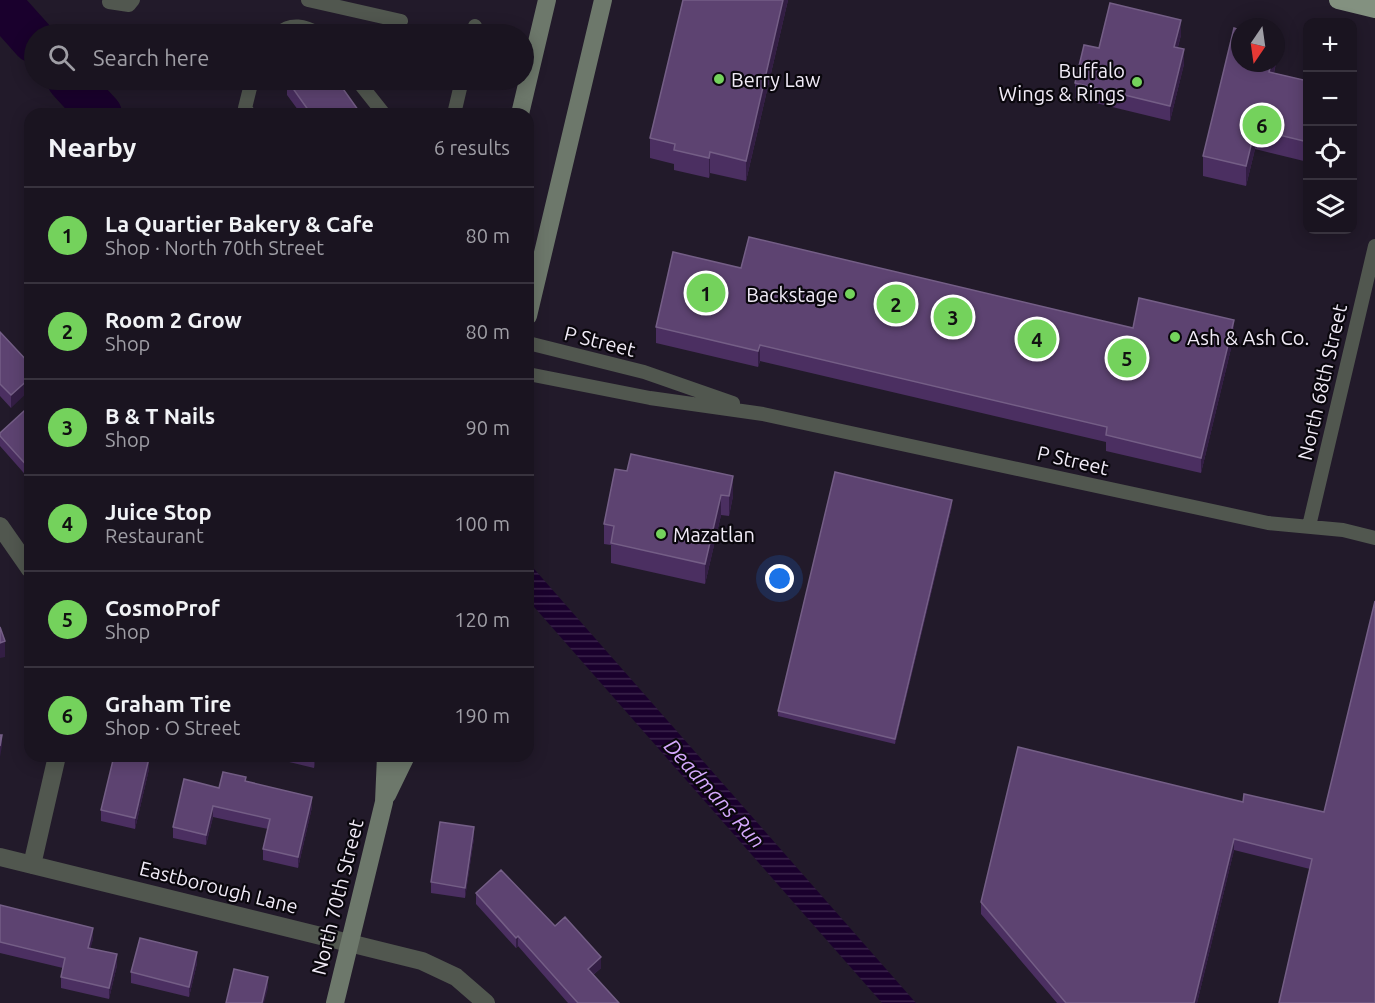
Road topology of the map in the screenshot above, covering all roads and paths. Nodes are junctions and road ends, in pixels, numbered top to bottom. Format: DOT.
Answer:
graph roads {
  1 [pos="133,0"];
  2 [pos="308,0"];
  3 [pos="547,0"];
  4 [pos="603,0"];
  5 [pos="1338,0"];
  6 [pos="109,2"];
  7 [pos="1375,9"];
  8 [pos="401,21"];
  9 [pos="534,55"];
  10 [pos="250,90"];
  11 [pos="365,90"];
  12 [pos="460,90"];
  13 [pos="526,90"];
  14 [pos="245,108"];
  15 [pos="379,108"];
  16 [pos="455,108"];
  17 [pos="521,108"];
  18 [pos="1375,246"];
  19 [pos="534,291"];
  20 [pos="534,344"];
  21 [pos="534,375"];
  22 [pos="763,414"];
  23 [pos="0,526"];
  24 [pos="1309,526"];
  25 [pos="1375,538"];
  26 [pos="24,560"];
  27 [pos="56,762"];
  28 [pos="386,762"];
  29 [pos="403,762"];
  30 [pos="384,802"];
  31 [pos="0,858"];
  32 [pos="32,865"];
  33 [pos="350,942"];
  34 [pos="335,1003"];
  35 [pos="486,1003"];
  1 -- 6 [label="lane"];
  2 -- 8 [label="lane"];
  3 -- 9 [label="main road"];
  4 -- 19 [label="main road"];
  5 -- 7 [label="main road"];
  10 -- 14 [label="lane"];
  11 -- 15 [label="lane"];
  12 -- 16 [label="lane"];
  13 -- 17 [label="main road"];
  18 -- 24 [label="lane, North 68th Street"];
  20 -- 22 [label="lane, P Street"];
  21 -- 22 [label="lane, P Street"];
  22 -- 24 [label="lane, P Street"];
  23 -- 26 [label="street"];
  24 -- 25 [label="lane, P Street"];
  27 -- 32 [label="street"];
  28 -- 30 [label="main road, North 70th Street"];
  29 -- 30 [label="main road, North 70th Street"];
  30 -- 33 [label="main road, North 70th Street"];
  31 -- 32 [label="street, Eastborough Lane"];
  32 -- 33 [label="street, Eastborough Lane"];
  33 -- 34 [label="main road, North 70th Street"];
  33 -- 35 [label="street, Eastborough Lane"];
}
